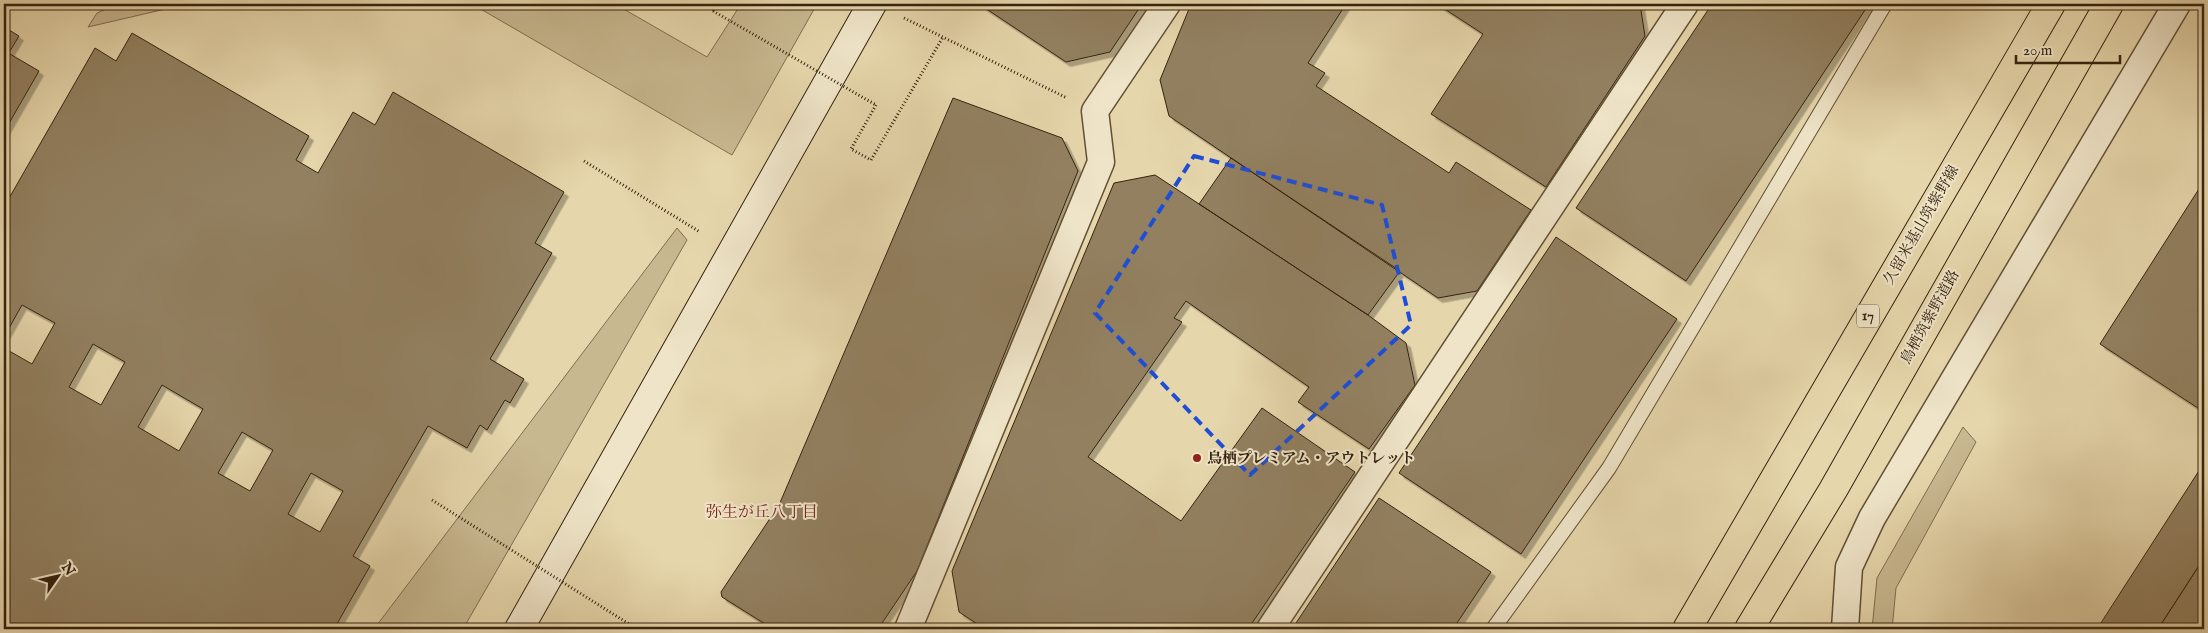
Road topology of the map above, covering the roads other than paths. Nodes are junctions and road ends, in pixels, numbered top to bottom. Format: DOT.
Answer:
graph roads {
  1 [pos="872,4"];
  2 [pos="1166,4"];
  3 [pos="1685,4"];
  4 [pos="1885,4"];
  5 [pos="2051,4"];
  6 [pos="2109,4"];
  7 [pos="2177,4"];
  8 [pos="917,626"];
  9 [pos="519,629"];
  10 [pos="1270,629"];
  11 [pos="1493,629"];
  12 [pos="1687,629"];
  13 [pos="1749,629"];
  14 [pos="1845,629"];
  1 -- 9 [label="street"];
  2 -- 8 [label="street"];
  3 -- 10 [label="street"];
  4 -- 11 [label="lane"];
  5 -- 12 [label="main road, 久留米基山筑紫野線 / 17"];
  6 -- 13 [label="main road, 鳥栖筑紫野道路"];
  7 -- 14 [label="street"];
}
